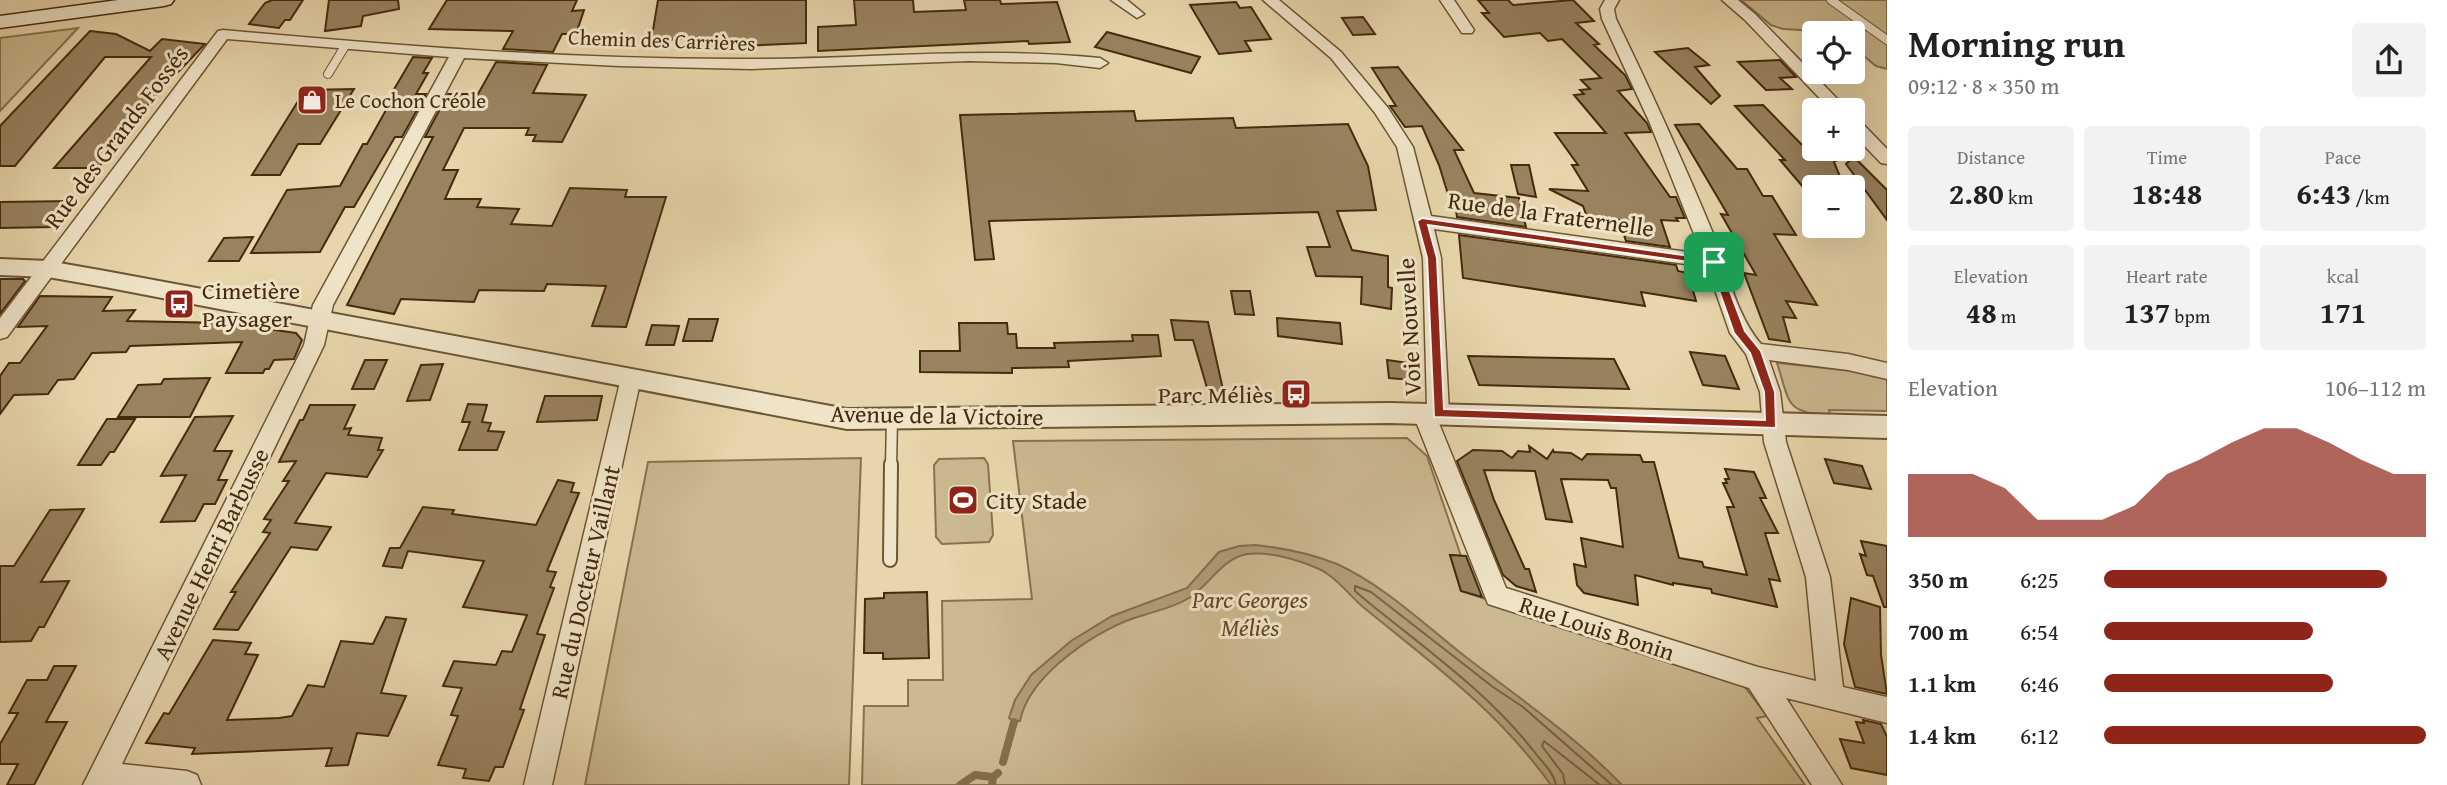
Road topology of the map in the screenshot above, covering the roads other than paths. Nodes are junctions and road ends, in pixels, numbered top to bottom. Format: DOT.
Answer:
graph roads {
  1 [pos="164,0"];
  2 [pos="1118,0"];
  3 [pos="1270,0"];
  4 [pos="1447,0"];
  5 [pos="1612,0"];
  6 [pos="1729,0"];
  7 [pos="1831,0"];
  8 [pos="1137,14"];
  9 [pos="0,22"];
  10 [pos="1467,30"];
  11 [pos="223,34"];
  12 [pos="1887,40"];
  13 [pos="345,46"];
  14 [pos="458,54"];
  15 [pos="1100,64"];
  16 [pos="328,74"];
  17 [pos="1828,98"];
  18 [pos="1865,136"];
  19 [pos="1887,159"];
  20 [pos="1422,221"];
  21 [pos="1714,262"];
  22 [pos="0,267"];
  23 [pos="48,269"];
  24 [pos="321,321"];
  25 [pos="0,332"];
  26 [pos="1755,351"];
  27 [pos="1887,371"];
  28 [pos="631,378"];
  29 [pos="1431,414"];
  30 [pos="892,418"];
  31 [pos="1772,425"];
  32 [pos="1887,427"];
  33 [pos="890,560"];
  34 [pos="1758,679"];
  35 [pos="1831,696"];
  36 [pos="1887,710"];
  37 [pos="99,780"];
  38 [pos="187,785"];
  39 [pos="538,785"];
  40 [pos="1828,785"];
  1 -- 9 [label="main road"];
  2 -- 8 [label="street"];
  3 -- 20 [label="street, Voie Nouvelle"];
  4 -- 10 [label="street"];
  5 -- 21 [label="street"];
  6 -- 17 [label="street"];
  7 -- 12 [label="lane"];
  11 -- 13 [label="street, Chemin des Carrières"];
  11 -- 23 [label="street, Rue des Grands Fossés"];
  13 -- 14 [label="street, Chemin des Carrières"];
  13 -- 16 [label="lane"];
  14 -- 15 [label="street, Chemin des Carrières"];
  14 -- 24 [label="street, Avenue Henri Barbusse"];
  18 -- 19 [label="street"];
  20 -- 21 [label="street, Rue de la Fraternelle"];
  20 -- 29 [label="street, Voie Nouvelle"];
  21 -- 26 [label="street"];
  22 -- 23 [label="street, Avenue de la Victoire"];
  23 -- 24 [label="street, Avenue de la Victoire"];
  23 -- 25 [label="street, Rue des Grands Fossés"];
  24 -- 28 [label="street, Avenue de la Victoire"];
  24 -- 37 [label="street, Avenue Henri Barbusse"];
  26 -- 27 [label="street"];
  26 -- 31 [label="street"];
  28 -- 30 [label="street, Avenue de la Victoire"];
  28 -- 39 [label="street, Rue du Docteur Vaillant"];
  29 -- 30 [label="street, Avenue de la Victoire"];
  29 -- 31 [label="street, Avenue de la Victoire"];
  29 -- 34 [label="street, Rue Louis Bonin"];
  30 -- 33 [label="lane"];
  31 -- 32 [label="street, Avenue de la Victoire"];
  31 -- 35 [label="street"];
  34 -- 35 [label="street, Rue Louis Bonin"];
  34 -- 40 [label="street"];
  35 -- 36 [label="street, Rue Louis Bonin"];
  37 -- 38 [label="street"];
}
